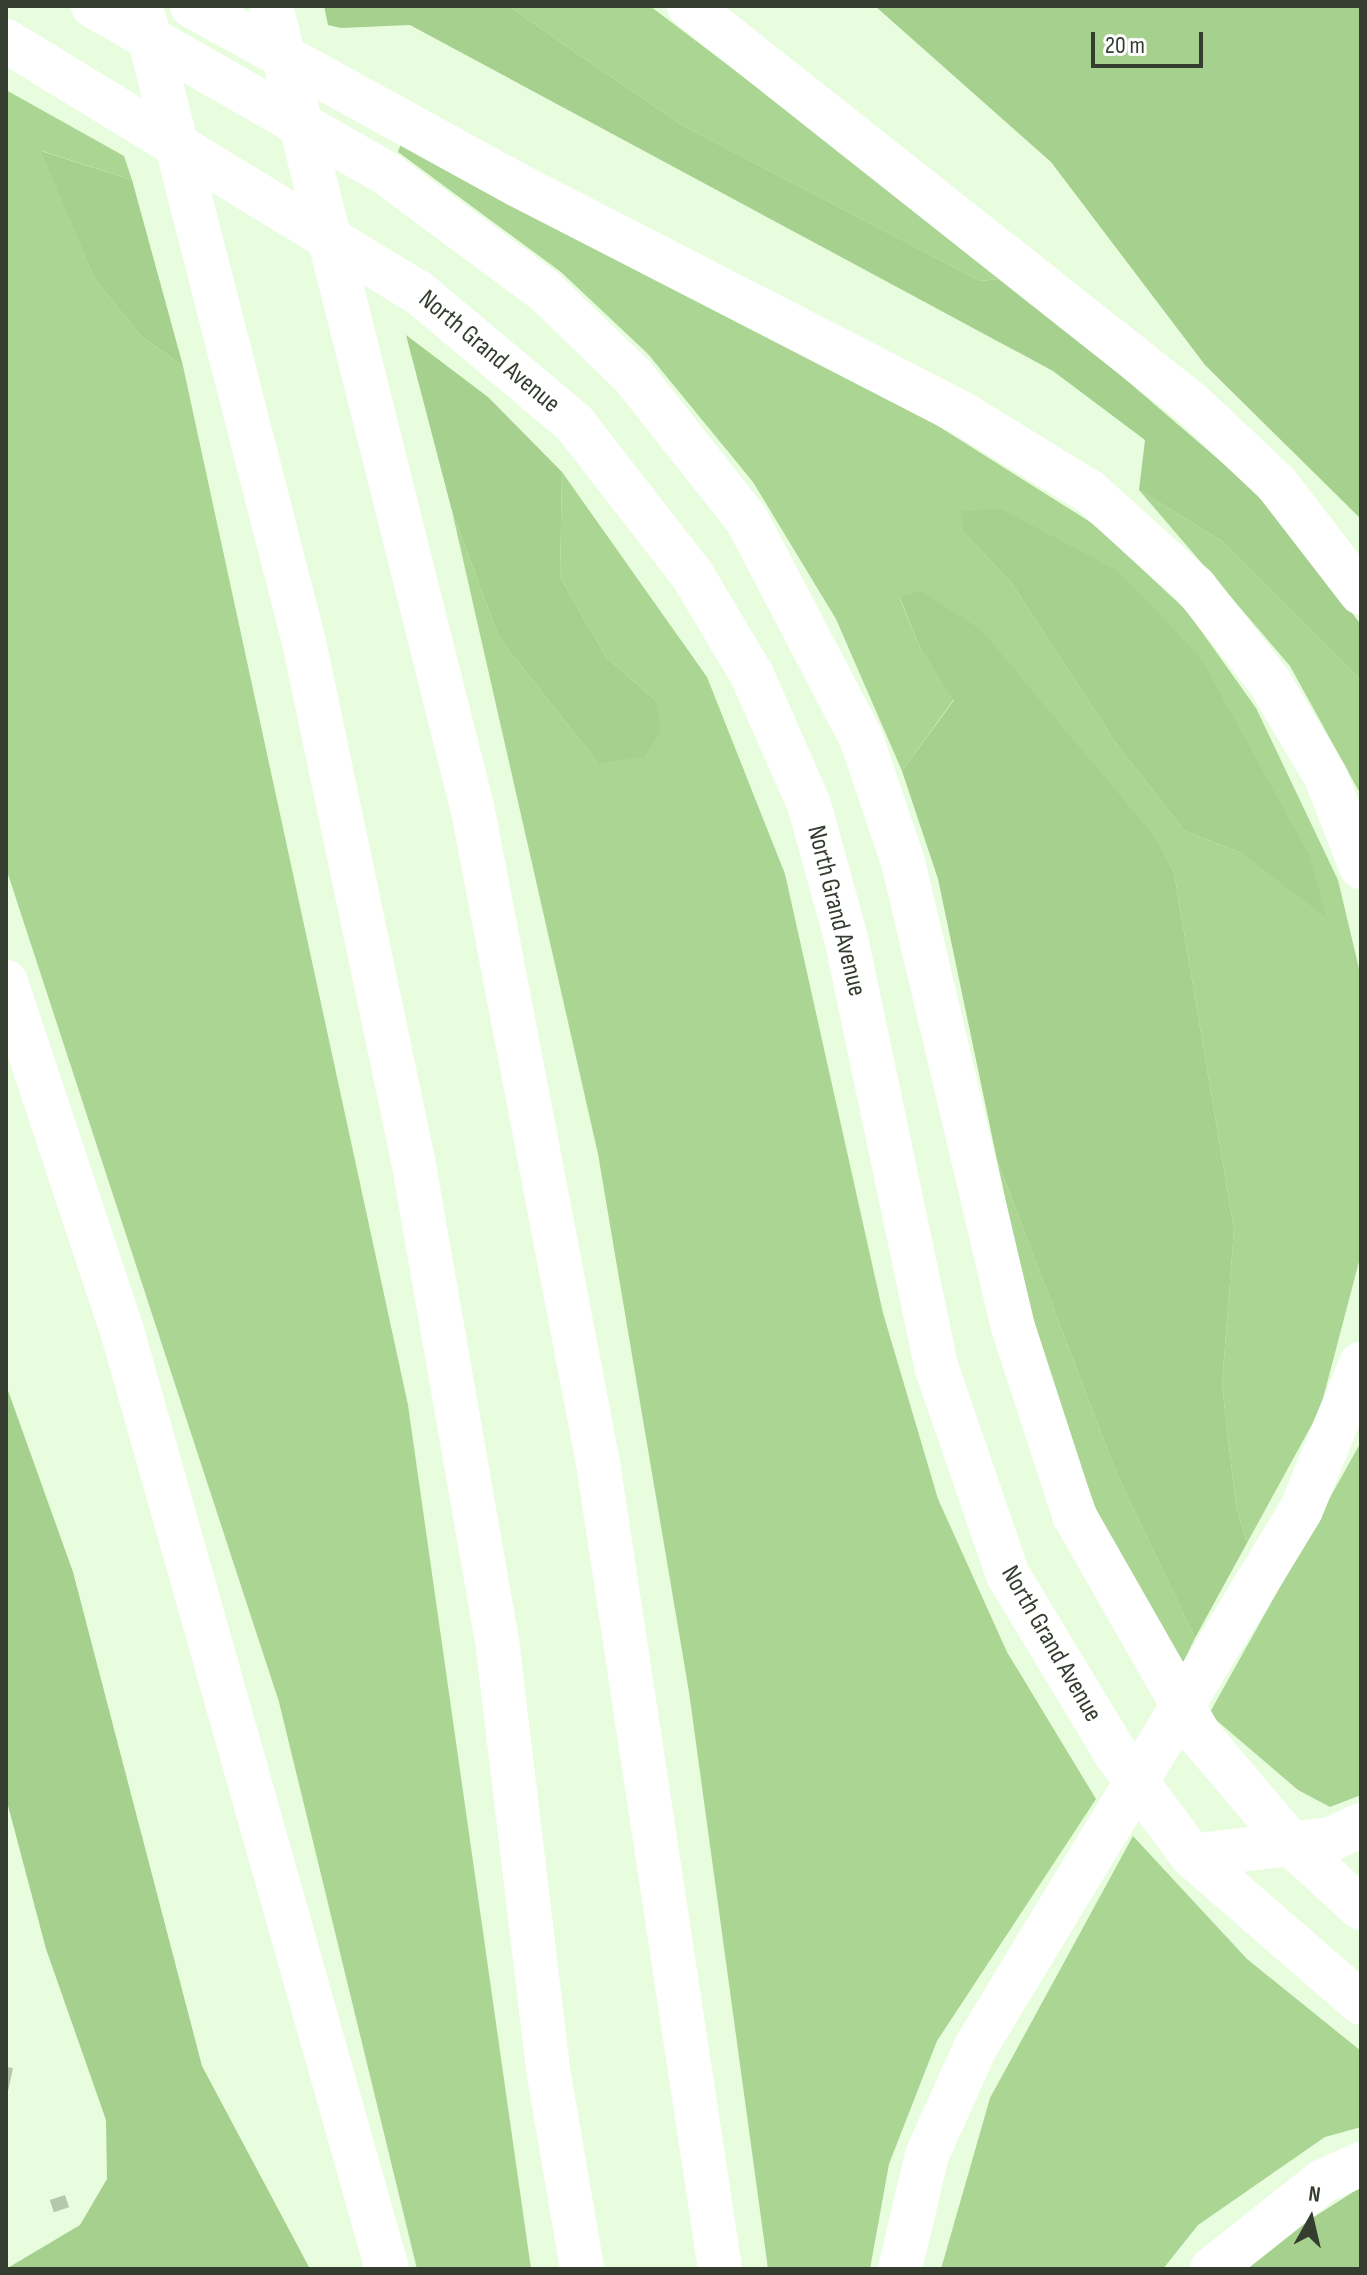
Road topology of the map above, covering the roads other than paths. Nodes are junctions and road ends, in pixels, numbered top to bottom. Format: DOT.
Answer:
graph roads {
  1 [pos="93,6"];
  2 [pos="141,6"];
  3 [pos="192,6"];
  4 [pos="271,6"];
  5 [pos="689,6"];
  6 [pos="6,41"];
  7 [pos="1361,593"];
  8 [pos="1361,867"];
  9 [pos="6,982"];
  10 [pos="1361,1364"];
  11 [pos="1361,1825"];
  12 [pos="1292,1845"];
  13 [pos="1192,1856"];
  14 [pos="1361,1908"];
  15 [pos="1361,2003"];
  16 [pos="1361,2164"];
  17 [pos="387,2269"];
  18 [pos="582,2269"];
  19 [pos="720,2269"];
  20 [pos="900,2269"];
  21 [pos="1212,2269"];
  1 -- 12 [label="main road"];
  2 -- 18 [label="main road"];
  3 -- 8 [label="main road"];
  4 -- 19 [label="main road"];
  5 -- 7 [label="main road"];
  6 -- 13 [label="main road, North Grand Avenue"];
  9 -- 17 [label="main road"];
  10 -- 20 [label="main road"];
  11 -- 12 [label="main road"];
  12 -- 13 [label="main road"];
  12 -- 14 [label="main road"];
  13 -- 15 [label="main road, North Grand Avenue"];
  16 -- 21 [label="main road"];
}
